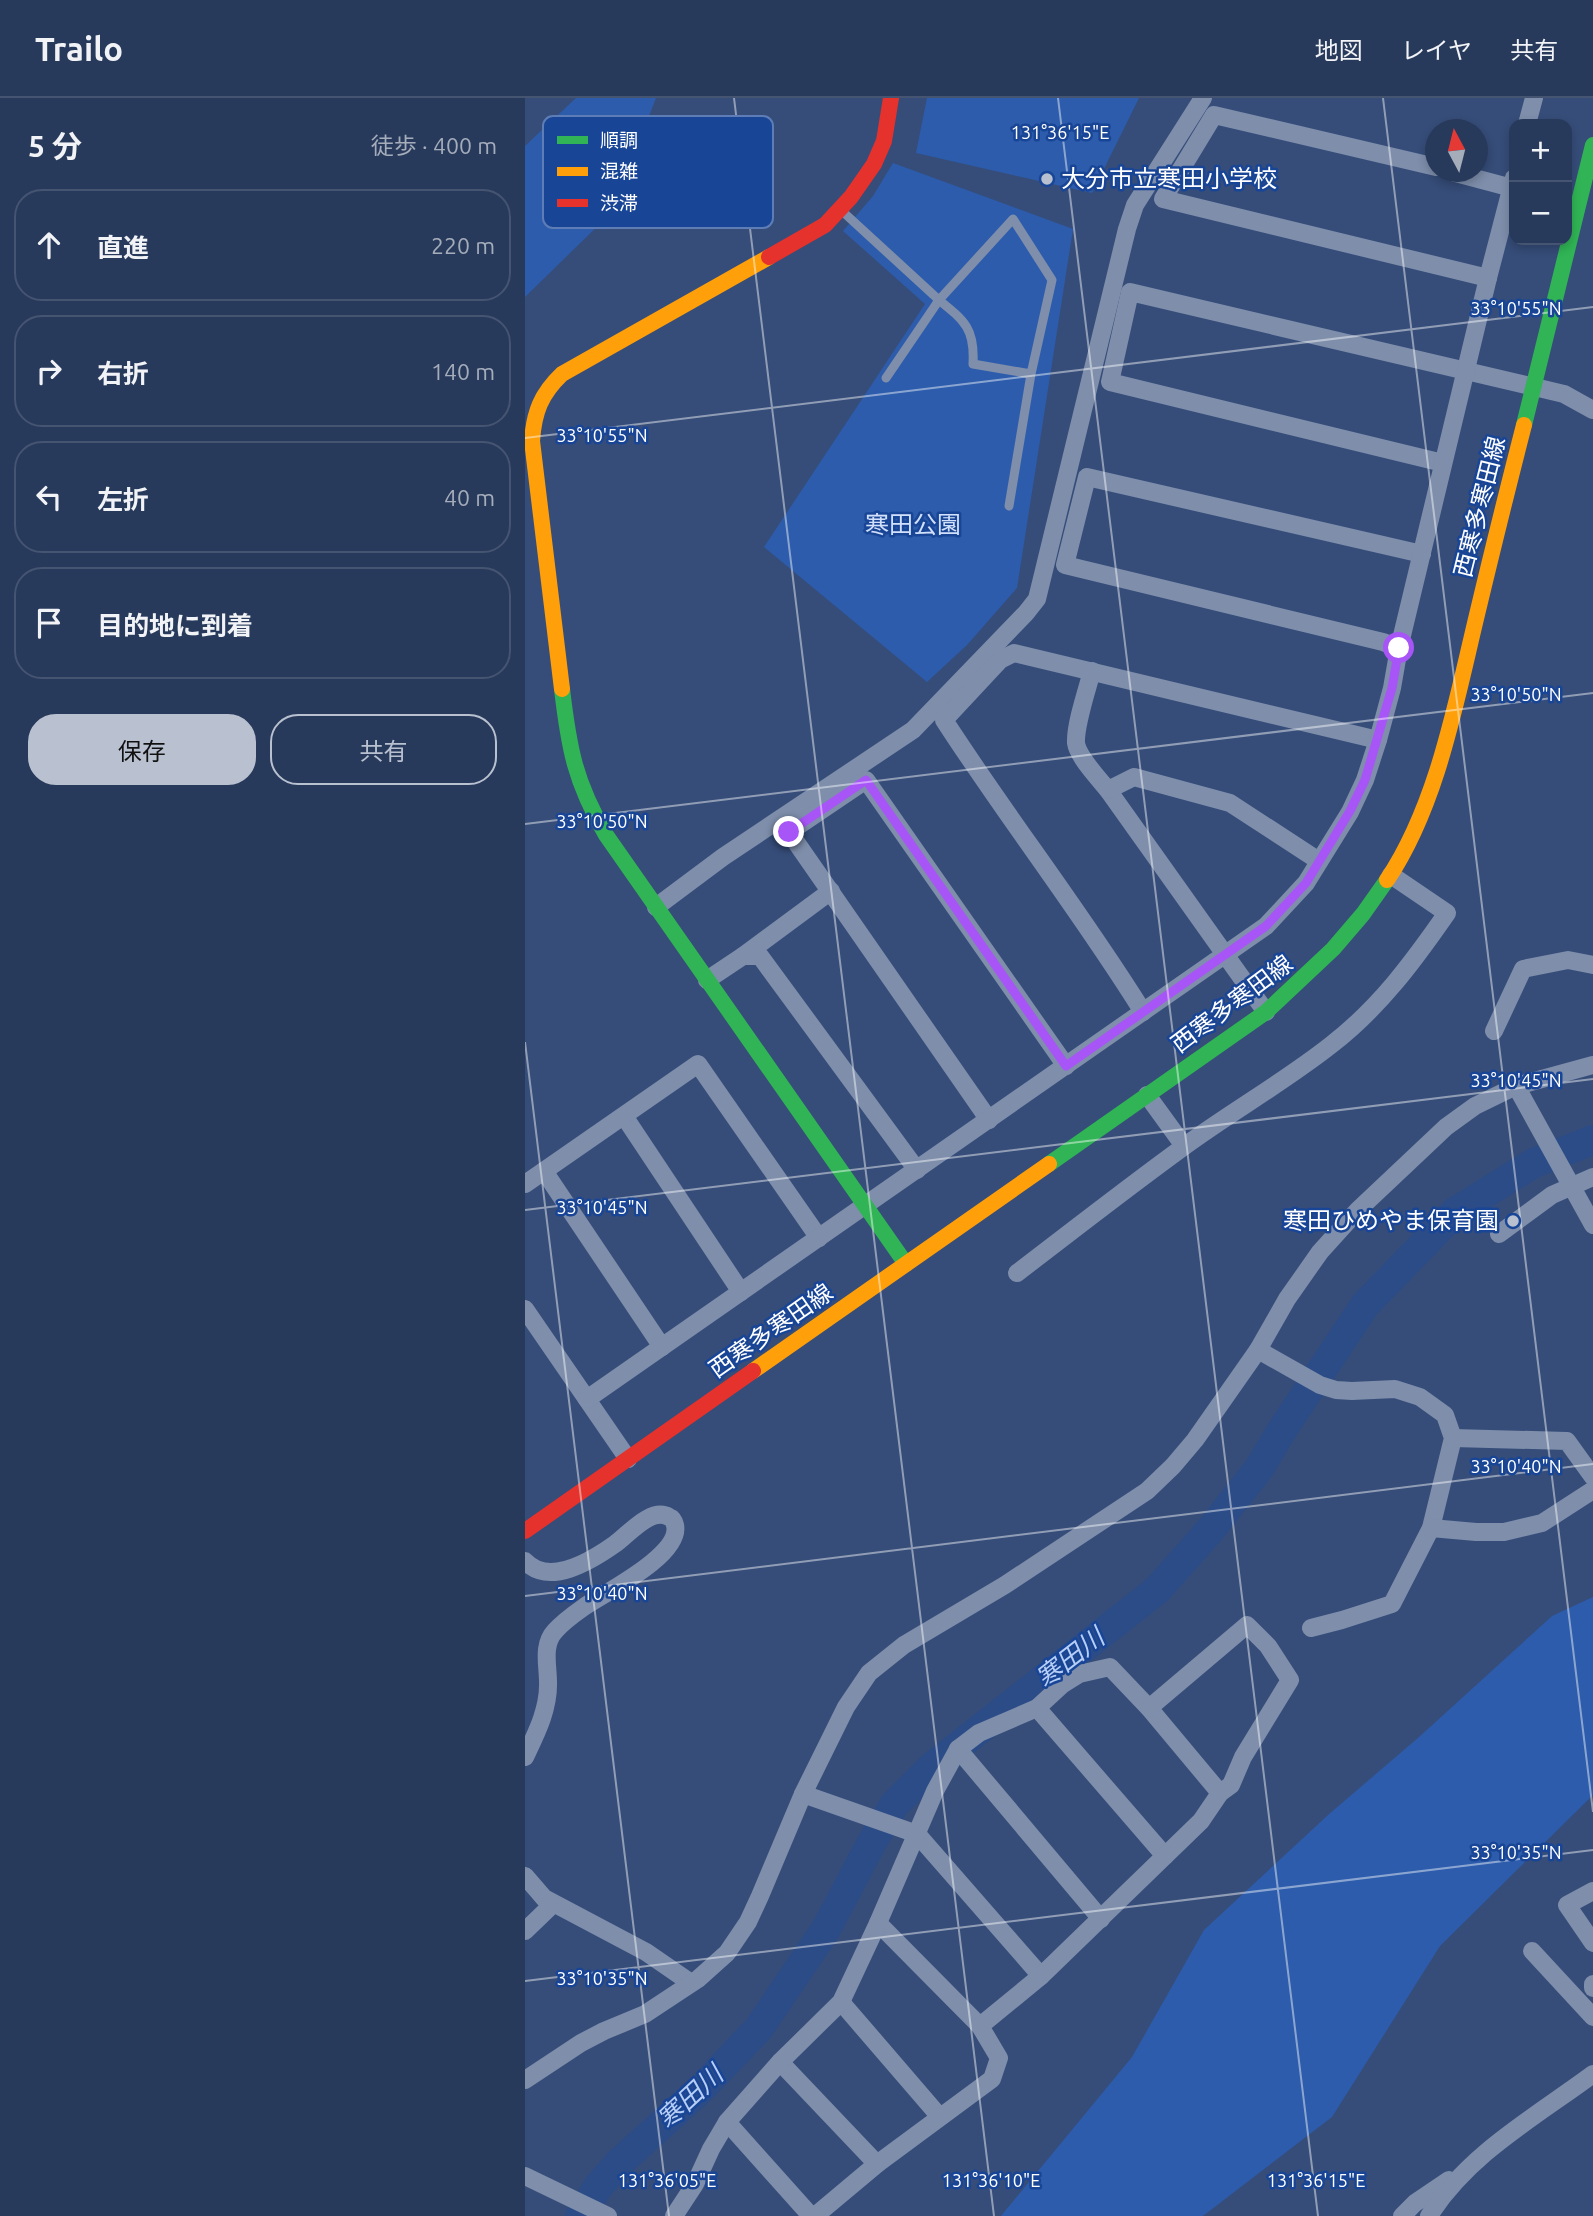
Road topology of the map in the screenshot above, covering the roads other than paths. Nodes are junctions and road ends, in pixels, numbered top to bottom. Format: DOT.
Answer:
graph roads {
  1 [pos="891,98"];
  2 [pos="1203,98"];
  3 [pos="1534,98"];
  4 [pos="1528,119"];
  5 [pos="1593,145"];
  6 [pos="1425,164"];
  7 [pos="1488,178"];
  8 [pos="1589,180"];
  9 [pos="1509,182"];
  10 [pos="1509,198"];
  11 [pos="841,210"];
  12 [pos="1488,278"];
  13 [pos="939,300"];
  14 [pos="1467,372"];
  15 [pos="1031,374"];
  16 [pos="886,377"];
  17 [pos="1533,388"];
  18 [pos="1593,410"];
  19 [pos="1443,463"];
  20 [pos="1009,506"];
  21 [pos="1422,554"];
  22 [pos="1399,648"];
  23 [pos="1092,671"];
  24 [pos="1378,740"];
  25 [pos="1108,790"];
  26 [pos="1319,861"];
  27 [pos="1391,875"];
  28 [pos="831,891"];
  29 [pos="656,907"];
  30 [pos="743,956"];
  31 [pos="1224,956"];
  32 [pos="1593,965"];
  33 [pos="707,981"];
  34 [pos="1143,1012"];
  35 [pos="1266,1012"];
  36 [pos="1494,1031"];
  37 [pos="1593,1065"];
  38 [pos="1066,1066"];
  39 [pos="1516,1086"];
  40 [pos="1147,1095"];
  41 [pos="624,1116"];
  42 [pos="989,1119"];
  43 [pos="1184,1146"];
  44 [pos="917,1170"];
  45 [pos="544,1171"];
  46 [pos="1593,1177"];
  47 [pos="525,1184"];
  48 [pos="1571,1185"];
  49 [pos="865,1206"];
  50 [pos="1593,1225"];
  51 [pos="1499,1234"];
  52 [pos="819,1238"];
  53 [pos="906,1264"];
  54 [pos="1017,1273"];
  55 [pos="741,1292"];
  56 [pos="525,1309"];
  57 [pos="662,1347"];
  58 [pos="1258,1350"];
  59 [pos="587,1399"];
  60 [pos="1453,1438"];
  61 [pos="628,1459"];
  62 [pos="1593,1477"];
  63 [pos="1593,1490"];
  64 [pos="1431,1528"];
  65 [pos="525,1531"];
  66 [pos="525,1561"];
  67 [pos="1311,1628"];
  68 [pos="1037,1708"];
  69 [pos="1149,1708"];
  70 [pos="958,1749"];
  71 [pos="525,1757"];
  72 [pos="1220,1793"];
  73 [pos="803,1794"];
  74 [pos="917,1834"];
  75 [pos="1165,1856"];
  76 [pos="527,1884"];
  77 [pos="1593,1891"];
  78 [pos="553,1904"];
  79 [pos="1101,1919"];
  80 [pos="878,1923"];
  81 [pos="525,1931"];
  82 [pos="1593,1942"];
  83 [pos="1532,1951"];
  84 [pos="1041,1976"];
  85 [pos="691,1983"];
  86 [pos="841,2002"];
  87 [pos="1593,2017"];
  88 [pos="980,2026"];
  89 [pos="780,2062"];
  90 [pos="1593,2074"];
  91 [pos="525,2080"];
  92 [pos="940,2118"];
  93 [pos="727,2122"];
  94 [pos="877,2164"];
  95 [pos="1469,2167"];
  96 [pos="525,2176"];
  97 [pos="608,2216"];
  98 [pos="674,2216"];
  99 [pos="813,2216"];
  100 [pos="1402,2216"];
  101 [pos="1429,2216"];
  1 -- 11 [label="main road"];
  2 -- 29 [label="street"];
  3 -- 4 [label="street"];
  5 -- 8 [label="main road, 西寒多寒田線"];
  6 -- 12 [label="street"];
  7 -- 9 [label="street"];
  8 -- 17 [label="main road, 西寒多寒田線"];
  10 -- 12 [label="street"];
  11 -- 13 [label="lane"];
  11 -- 29 [label="main road"];
  12 -- 14 [label="street"];
  13 -- 15 [label="lane"];
  13 -- 15 [label="lane"];
  13 -- 16 [label="lane"];
  14 -- 17 [label="street"];
  14 -- 19 [label="street"];
  14 -- 19 [label="street"];
  15 -- 20 [label="lane"];
  17 -- 18 [label="street"];
  17 -- 27 [label="main road, 西寒多寒田線"];
  19 -- 21 [label="street"];
  21 -- 22 [label="street"];
  21 -- 22 [label="street"];
  22 -- 24 [label="street"];
  23 -- 24 [label="street"];
  23 -- 25 [label="street"];
  23 -- 34 [label="street"];
  24 -- 26 [label="street"];
  25 -- 26 [label="street"];
  25 -- 31 [label="street"];
  26 -- 31 [label="street"];
  27 -- 35 [label="main road, 西寒多寒田線"];
  27 -- 43 [label="street"];
  28 -- 30 [label="street"];
  28 -- 38 [label="street"];
  28 -- 42 [label="street"];
  29 -- 33 [label="main road"];
  30 -- 33 [label="street"];
  30 -- 44 [label="street"];
  31 -- 34 [label="street"];
  31 -- 35 [label="street"];
  32 -- 36 [label="street"];
  33 -- 49 [label="main road"];
  34 -- 38 [label="street"];
  35 -- 40 [label="main road, 西寒多寒田線"];
  37 -- 39 [label="street"];
  38 -- 42 [label="street"];
  39 -- 48 [label="street"];
  39 -- 58 [label="street"];
  40 -- 43 [label="street"];
  40 -- 53 [label="main road, 西寒多寒田線"];
  41 -- 45 [label="street"];
  41 -- 52 [label="street"];
  41 -- 55 [label="street"];
  42 -- 44 [label="street"];
  43 -- 54 [label="street"];
  44 -- 49 [label="street"];
  45 -- 47 [label="street"];
  45 -- 57 [label="street"];
  46 -- 48 [label="street"];
  48 -- 50 [label="street"];
  48 -- 51 [label="street"];
  49 -- 52 [label="street"];
  49 -- 53 [label="main road"];
  52 -- 55 [label="street"];
  53 -- 61 [label="main road, 西寒多寒田線"];
  55 -- 57 [label="street"];
  56 -- 59 [label="street"];
  57 -- 59 [label="street"];
  58 -- 60 [label="street"];
  58 -- 73 [label="street"];
  59 -- 61 [label="street"];
  60 -- 62 [label="street"];
  60 -- 64 [label="street"];
  61 -- 65 [label="main road, 西寒多寒田線"];
  63 -- 64 [label="street"];
  64 -- 67 [label="street"];
  66 -- 71 [label="street"];
  68 -- 69 [label="street"];
  68 -- 70 [label="street"];
  68 -- 75 [label="street"];
  69 -- 72 [label="street"];
  69 -- 72 [label="street"];
  70 -- 74 [label="street"];
  70 -- 79 [label="street"];
  72 -- 75 [label="street"];
  73 -- 74 [label="street"];
  73 -- 85 [label="street"];
  74 -- 80 [label="street"];
  74 -- 84 [label="street"];
  75 -- 79 [label="street"];
  76 -- 78 [label="street"];
  77 -- 82 [label="street"];
  78 -- 81 [label="street"];
  78 -- 85 [label="street"];
  79 -- 84 [label="street"];
  80 -- 86 [label="street"];
  80 -- 88 [label="street"];
  83 -- 87 [label="street"];
  84 -- 88 [label="street"];
  85 -- 91 [label="street"];
  86 -- 89 [label="street"];
  86 -- 92 [label="street"];
  88 -- 92 [label="street"];
  89 -- 93 [label="street"];
  89 -- 94 [label="street"];
  90 -- 95 [label="street"];
  92 -- 94 [label="street"];
  93 -- 98 [label="street"];
  93 -- 99 [label="street"];
  94 -- 99 [label="street"];
  95 -- 100 [label="street"];
  95 -- 101 [label="street"];
  96 -- 97 [label="street"];
}
